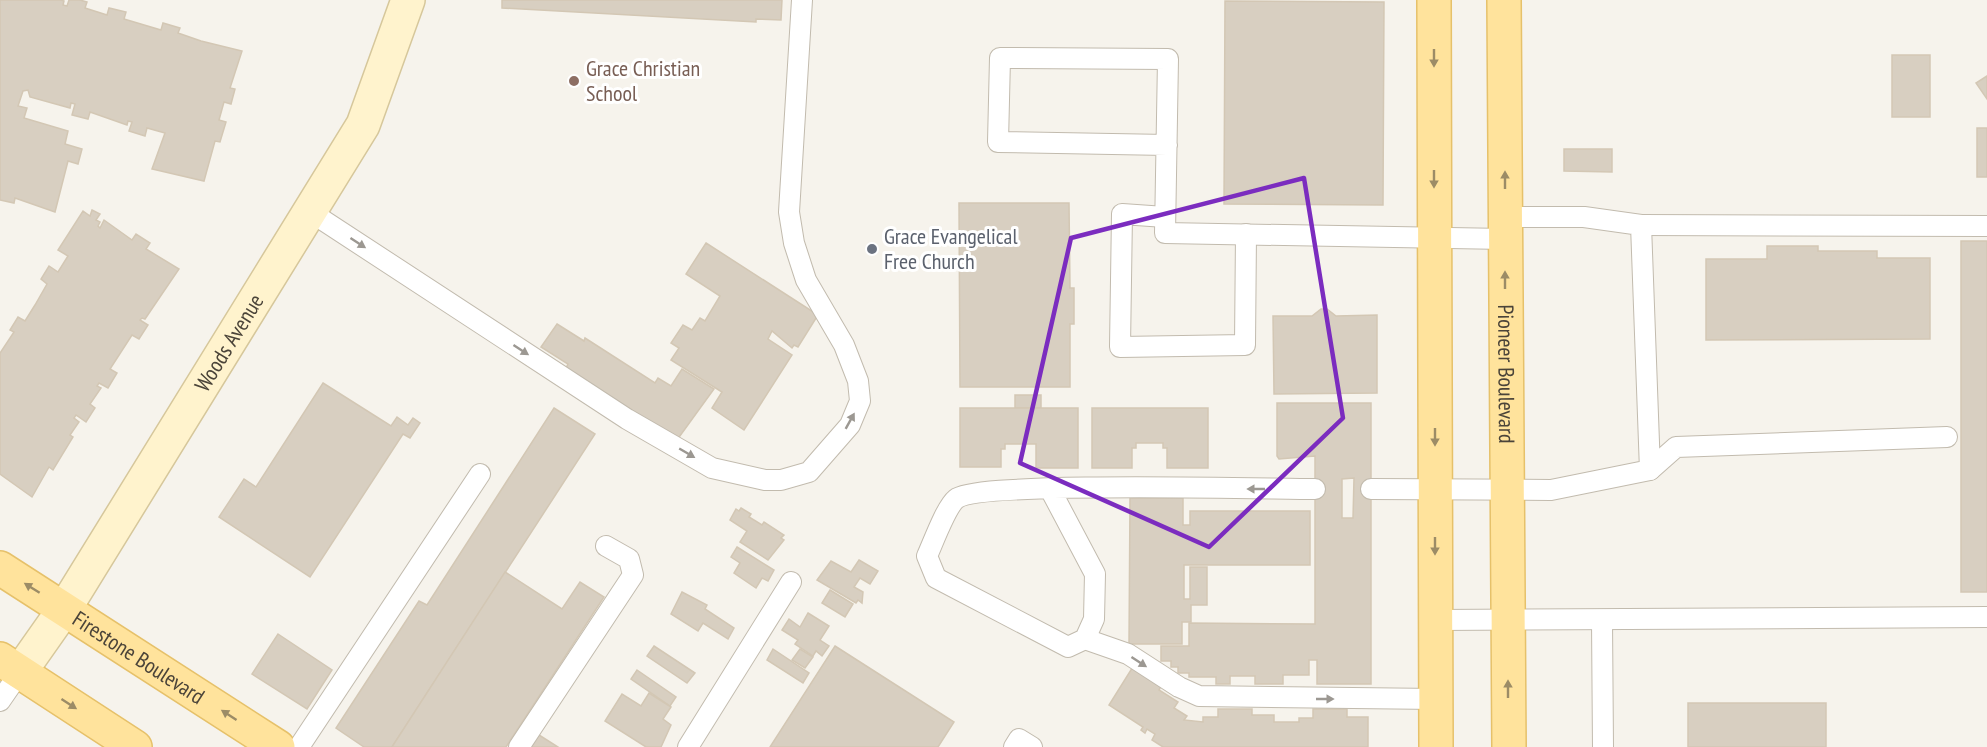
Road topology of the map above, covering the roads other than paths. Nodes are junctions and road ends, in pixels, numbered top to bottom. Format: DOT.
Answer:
graph roads {
  1 [pos="408,0"];
  2 [pos="802,0"];
  3 [pos="1434,0"];
  4 [pos="1504,0"];
  5 [pos="1167,145"];
  6 [pos="309,211"];
  7 [pos="1165,217"];
  8 [pos="1641,225"];
  9 [pos="1987,226"];
  10 [pos="1505,228"];
  11 [pos="1246,234"];
  12 [pos="1434,237"];
  13 [pos="1947,437"];
  14 [pos="1650,470"];
  15 [pos="480,474"];
  16 [pos="1435,488"];
  17 [pos="1050,489"];
  18 [pos="1315,489"];
  19 [pos="1371,489"];
  20 [pos="1508,490"];
  21 [pos="606,546"];
  22 [pos="0,568"];
  23 [pos="791,582"];
  24 [pos="64,608"];
  25 [pos="1987,617"];
  26 [pos="1436,620"];
  27 [pos="1508,620"];
  28 [pos="1602,621"];
  29 [pos="1085,639"];
  30 [pos="10,665"];
  31 [pos="1436,699"];
  32 [pos="0,701"];
  33 [pos="135,747"];
  34 [pos="278,747"];
  35 [pos="299,747"];
  36 [pos="519,747"];
  37 [pos="688,747"];
  38 [pos="1014,747"];
  39 [pos="1032,747"];
  40 [pos="1436,747"];
  41 [pos="1509,747"];
  42 [pos="1603,747"];
  1 -- 6 [label="street, Woods Avenue"];
  6 -- 2 [label="lane, one-way"];
  3 -- 12 [label="main road, one-way"];
  10 -- 4 [label="main road, Pioneer Boulevard, one-way"];
  5 -- 5 [label="lane"];
  5 -- 7 [label="lane"];
  6 -- 24 [label="street, Woods Avenue"];
  7 -- 11 [label="lane"];
  7 -- 11 [label="lane"];
  8 -- 9 [label="lane"];
  8 -- 10 [label="lane"];
  8 -- 14 [label="lane"];
  10 -- 12 [label="lane"];
  20 -- 10 [label="main road, Pioneer Boulevard, one-way"];
  11 -- 12 [label="lane"];
  12 -- 16 [label="main road, one-way"];
  13 -- 14 [label="lane"];
  14 -- 20 [label="lane"];
  15 -- 35 [label="lane"];
  16 -- 19 [label="lane"];
  16 -- 20 [label="lane"];
  16 -- 26 [label="main road, one-way"];
  18 -- 17 [label="lane, one-way"];
  17 -- 29 [label="lane"];
  17 -- 29 [label="lane"];
  20 -- 27 [label="main road, Pioneer Boulevard"];
  21 -- 36 [label="lane"];
  24 -- 22 [label="main road, Firestone Boulevard, one-way"];
  23 -- 37 [label="lane"];
  24 -- 30 [label="street, Woods Avenue"];
  34 -- 24 [label="main road, Firestone Boulevard, one-way"];
  25 -- 28 [label="lane"];
  26 -- 27 [label="lane"];
  26 -- 31 [label="main road"];
  27 -- 28 [label="lane"];
  41 -- 27 [label="main road, Pioneer Boulevard, one-way"];
  28 -- 42 [label="lane"];
  29 -- 31 [label="lane, one-way"];
  30 -- 32 [label="lane"];
  30 -- 33 [label="main road, one-way"];
  31 -- 40 [label="main road"];
  38 -- 39 [label="lane"];
}
